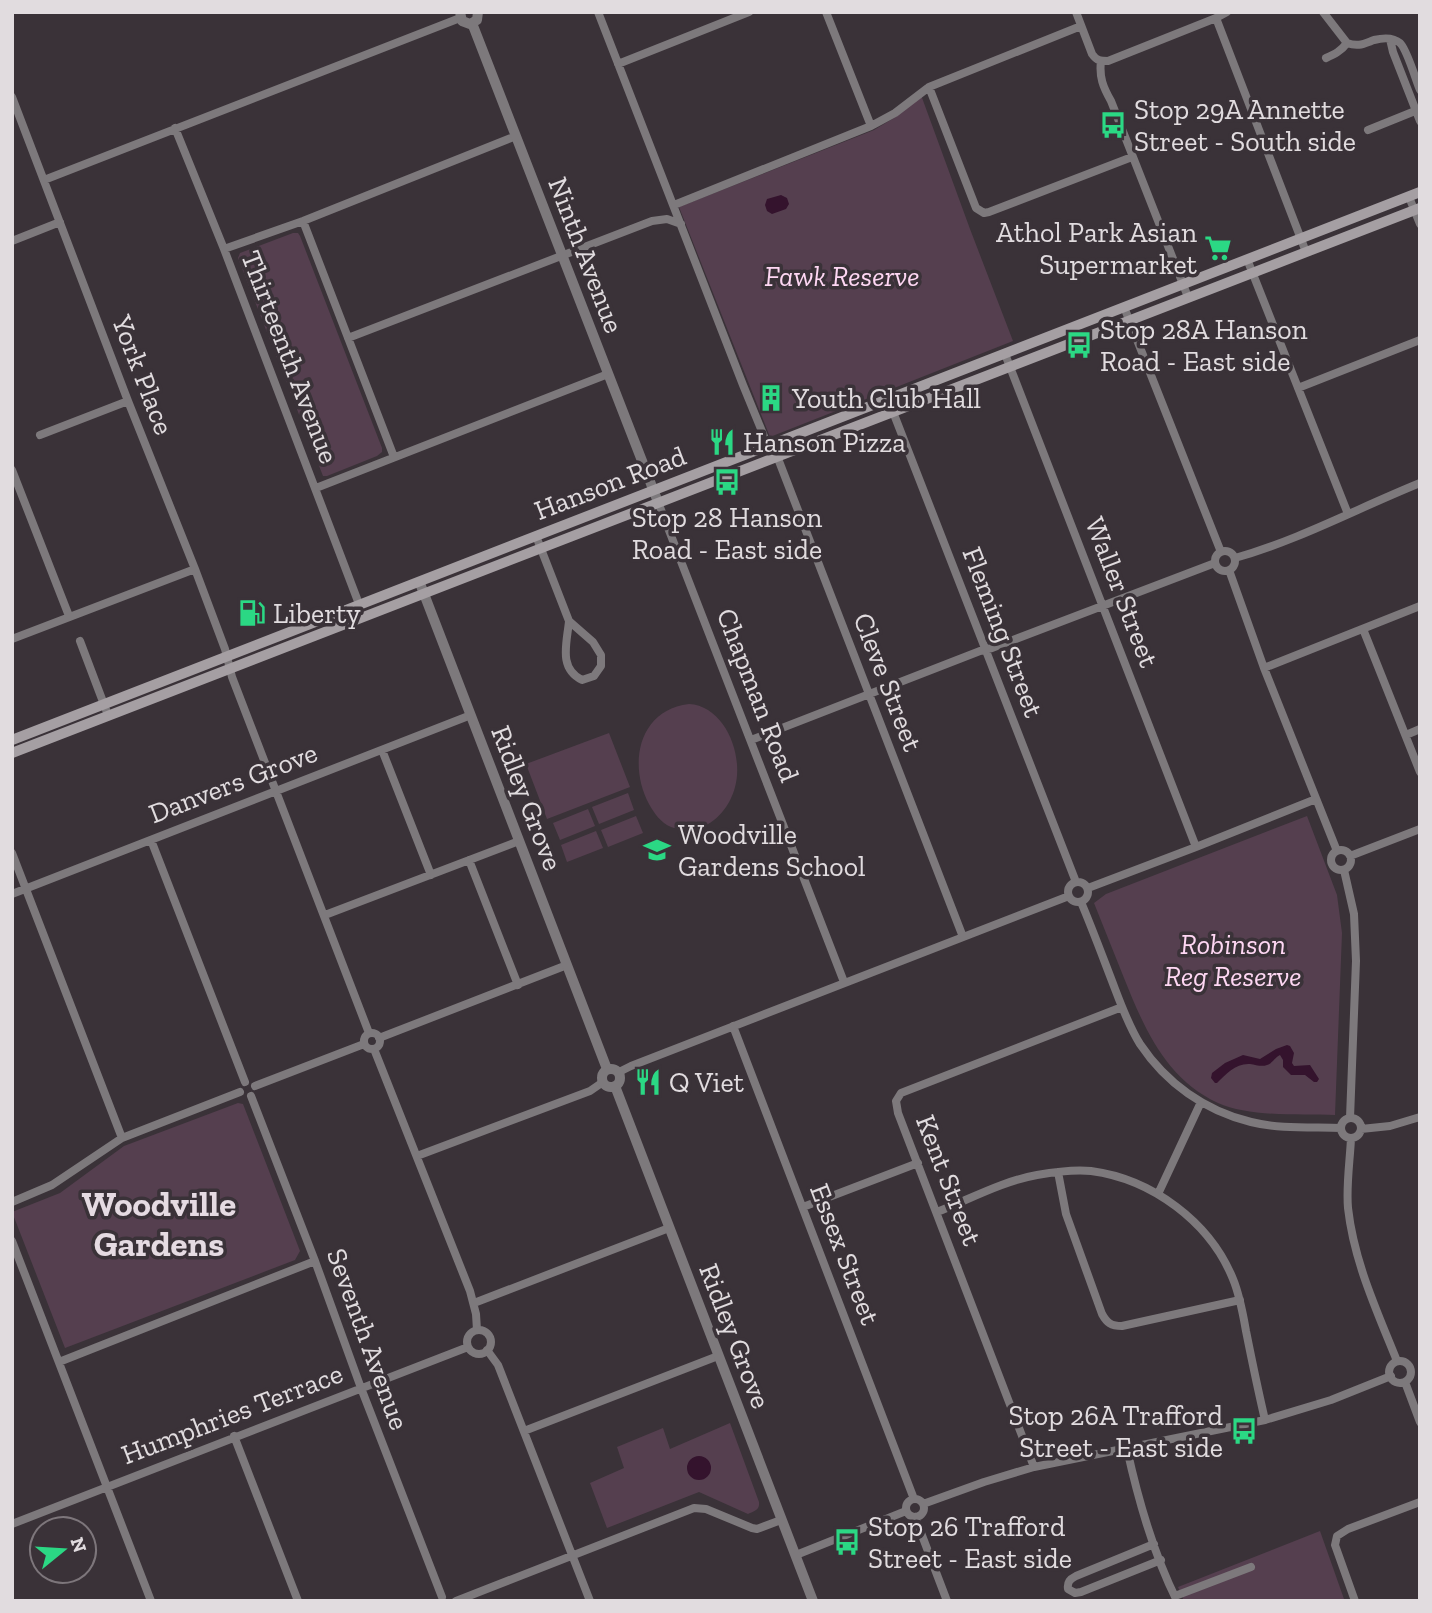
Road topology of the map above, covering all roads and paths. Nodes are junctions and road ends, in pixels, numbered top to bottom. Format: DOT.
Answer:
graph roads {
  1 [pos="478,12"];
  2 [pos="598,12"];
  3 [pos="749,12"];
  4 [pos="826,12"];
  5 [pos="1076,12"];
  6 [pos="1227,12"];
  7 [pos="1323,12"];
  8 [pos="460,15"];
  9 [pos="1216,19"];
  10 [pos="472,23"];
  11 [pos="1081,26"];
  12 [pos="1390,39"];
  13 [pos="1347,43"];
  14 [pos="1326,58"];
  15 [pos="1104,61"];
  16 [pos="618,64"];
  17 [pos="929,87"];
  18 [pos="1420,90"];
  19 [pos="12,97"];
  20 [pos="1418,110"];
  21 [pos="1420,121"];
  22 [pos="871,126"];
  23 [pos="176,128"];
  24 [pos="1368,130"];
  25 [pos="516,136"];
  26 [pos="1132,157"];
  27 [pos="44,180"];
  28 [pos="1414,194"];
  29 [pos="674,205"];
  30 [pos="1417,209"];
  31 [pos="303,221"];
  32 [pos="60,222"];
  33 [pos="681,224"];
  34 [pos="1420,225"];
  35 [pos="1301,238"];
  36 [pos="12,240"];
  37 [pos="224,249"];
  38 [pos="1306,252"];
  39 [pos="563,256"];
  40 [pos="1247,259"];
  41 [pos="1252,273"];
  42 [pos="1183,284"];
  43 [pos="1188,297"];
  44 [pos="1124,307"];
  45 [pos="1129,320"];
  46 [pos="348,338"];
  47 [pos="1420,340"];
  48 [pos="1005,354"];
  49 [pos="1010,366"];
  50 [pos="608,374"];
  51 [pos="1298,388"];
  52 [pos="888,399"];
  53 [pos="128,401"];
  54 [pos="893,412"];
  55 [pos="40,435"];
  56 [pos="768,446"];
  57 [pos="777,456"];
  58 [pos="394,457"];
  59 [pos="12,470"];
  60 [pos="1420,483"];
  61 [pos="316,488"];
  62 [pos="654,490"];
  63 [pos="658,502"];
  64 [pos="1348,514"];
  65 [pos="536,536"];
  66 [pos="540,548"];
  67 [pos="1221,552"];
  68 [pos="1235,558"];
  69 [pos="1215,563"];
  70 [pos="195,569"];
  71 [pos="1229,570"];
  72 [pos="422,587"];
  73 [pos="359,604"];
  74 [pos="1102,606"];
  75 [pos="1420,606"];
  76 [pos="69,616"];
  77 [pos="358,619"];
  78 [pos="569,621"];
  79 [pos="1363,629"];
  80 [pos="12,639"];
  81 [pos="80,641"];
  82 [pos="985,650"];
  83 [pos="227,657"];
  84 [pos="230,668"];
  85 [pos="1264,668"];
  86 [pos="869,695"];
  87 [pos="104,704"];
  88 [pos="108,715"];
  89 [pos="471,715"];
  90 [pos="1420,729"];
  91 [pos="1406,735"];
  92 [pos="12,740"];
  93 [pos="751,740"];
  94 [pos="382,750"];
  95 [pos="12,753"];
  96 [pos="1420,772"];
  97 [pos="276,791"];
  98 [pos="1316,800"];
  99 [pos="1420,829"];
  100 [pos="151,840"];
  101 [pos="519,841"];
  102 [pos="1196,848"];
  103 [pos="1337,851"];
  104 [pos="12,853"];
  105 [pos="1350,856"];
  106 [pos="469,860"];
  107 [pos="1344,870"];
  108 [pos="431,875"];
  109 [pos="1076,882"];
  110 [pos="26,888"];
  111 [pos="1088,888"];
  112 [pos="12,894"];
  113 [pos="1069,896"];
  114 [pos="1081,902"];
  115 [pos="325,915"];
  116 [pos="963,937"];
  117 [pos="567,965"];
  118 [pos="844,982"];
  119 [pos="517,985"];
  120 [pos="1122,1007"];
  121 [pos="733,1026"];
  122 [pos="369,1033"];
  123 [pos="379,1038"];
  124 [pos="364,1044"];
  125 [pos="374,1049"];
  126 [pos="607,1069"];
  127 [pos="619,1072"];
  128 [pos="245,1082"];
  129 [pos="603,1082"];
  130 [pos="255,1086"];
  131 [pos="615,1086"];
  132 [pos="240,1092"];
  133 [pos="251,1097"];
  134 [pos="1201,1102"];
  135 [pos="1420,1117"];
  136 [pos="1350,1118"];
  137 [pos="1341,1128"];
  138 [pos="1361,1129"];
  139 [pos="122,1138"];
  140 [pos="1351,1138"];
  141 [pos="417,1156"];
  142 [pos="918,1163"];
  143 [pos="1058,1172"];
  144 [pos="1158,1194"];
  145 [pos="12,1202"];
  146 [pos="803,1207"];
  147 [pos="937,1212"];
  148 [pos="669,1228"];
  149 [pos="12,1241"];
  150 [pos="315,1261"];
  151 [pos="1240,1300"];
  152 [pos="474,1303"];
  153 [pos="477,1330"];
  154 [pos="468,1347"];
  155 [pos="487,1350"];
  156 [pos="718,1356"];
  157 [pos="1397,1361"];
  158 [pos="59,1362"];
  159 [pos="1420,1364"];
  160 [pos="1411,1368"];
  161 [pos="1391,1376"];
  162 [pos="1405,1382"];
  163 [pos="361,1388"];
  164 [pos="1265,1420"];
  165 [pos="1420,1422"];
  166 [pos="524,1431"];
  167 [pos="234,1437"];
  168 [pos="1127,1449"];
  169 [pos="1034,1467"];
  170 [pos="107,1486"];
  171 [pos="914,1499"];
  172 [pos="1420,1503"];
  173 [pos="923,1504"];
  174 [pos="906,1511"];
  175 [pos="915,1517"];
  176 [pos="781,1520"];
  177 [pos="12,1524"];
  178 [pos="1154,1544"];
  179 [pos="796,1555"];
  180 [pos="572,1556"];
  181 [pos="1161,1560"];
  182 [pos="1251,1567"];
  183 [pos="1238,1572"];
  184 [pos="1241,1582"];
  185 [pos="1176,1598"];
  186 [pos="440,1599"];
  187 [pos="151,1601"];
  188 [pos="298,1601"];
  189 [pos="455,1601"];
  190 [pos="590,1601"];
  191 [pos="813,1601"];
  192 [pos="947,1601"];
  193 [pos="1355,1601"];
  1 -- 10 [label="street"];
  2 -- 16 [label="street"];
  3 -- 16 [label="street"];
  4 -- 22 [label="street"];
  5 -- 11 [label="street"];
  6 -- 9 [label="street"];
  7 -- 13 [label="street"];
  8 -- 10 [label="street"];
  8 -- 23 [label="street"];
  9 -- 15 [label="street"];
  9 -- 35 [label="street"];
  10 -- 25 [label="street, Ninth Avenue"];
  11 -- 15 [label="street"];
  11 -- 17 [label="street"];
  12 -- 13 [label="street"];
  12 -- 18 [label="street"];
  12 -- 20 [label="street"];
  13 -- 14 [label="street"];
  15 -- 26 [label="street"];
  16 -- 29 [label="street"];
  17 -- 22 [label="street"];
  17 -- 26 [label="street"];
  19 -- 27 [label="street, York Place"];
  20 -- 21 [label="street"];
  20 -- 24 [label="street"];
  22 -- 29 [label="street"];
  23 -- 27 [label="street"];
  23 -- 37 [label="street, Thirteenth Avenue"];
  25 -- 31 [label="street"];
  25 -- 39 [label="street, Ninth Avenue"];
  26 -- 42 [label="street"];
  27 -- 32 [label="street, York Place"];
  28 -- 30 [label="street"];
  28 -- 35 [label="main road, Hanson Road"];
  29 -- 33 [label="street"];
  30 -- 34 [label="street"];
  30 -- 38 [label="main road, Hanson Road"];
  31 -- 37 [label="street"];
  31 -- 46 [label="street"];
  32 -- 36 [label="street"];
  32 -- 53 [label="street, York Place"];
  33 -- 39 [label="street"];
  33 -- 56 [label="street"];
  35 -- 38 [label="street"];
  35 -- 40 [label="main road, Hanson Road"];
  37 -- 61 [label="street, Thirteenth Avenue"];
  38 -- 41 [label="main road, Hanson Road"];
  39 -- 46 [label="street"];
  39 -- 50 [label="street, Ninth Avenue"];
  40 -- 41 [label="street"];
  40 -- 42 [label="main road, Hanson Road"];
  41 -- 43 [label="main road, Hanson Road"];
  41 -- 51 [label="street"];
  42 -- 43 [label="street"];
  42 -- 44 [label="main road, Hanson Road"];
  43 -- 45 [label="main road, Hanson Road"];
  44 -- 45 [label="street"];
  44 -- 48 [label="main road, Hanson Road"];
  45 -- 49 [label="main road, Hanson Road"];
  45 -- 67 [label="street"];
  46 -- 58 [label="street"];
  47 -- 51 [label="street"];
  48 -- 49 [label="street, Waller Street"];
  48 -- 52 [label="main road, Hanson Road"];
  49 -- 54 [label="main road, Hanson Road"];
  49 -- 74 [label="street, Waller Street"];
  50 -- 58 [label="street"];
  50 -- 62 [label="street, Ninth Avenue"];
  51 -- 64 [label="street"];
  52 -- 54 [label="street, Fleming Street"];
  52 -- 56 [label="main road, Hanson Road"];
  53 -- 55 [label="street"];
  53 -- 70 [label="street, York Place"];
  54 -- 57 [label="main road, Hanson Road"];
  54 -- 82 [label="street, Fleming Street"];
  56 -- 57 [label="street, Cleve Street"];
  56 -- 62 [label="main road, Hanson Road"];
  57 -- 63 [label="main road, Hanson Road"];
  57 -- 86 [label="street, Cleve Street"];
  58 -- 61 [label="street"];
  59 -- 76 [label="street"];
  60 -- 64 [label="street"];
  61 -- 73 [label="street, Thirteenth Avenue"];
  62 -- 63 [label="street, Ninth Avenue"];
  62 -- 65 [label="main road, Hanson Road"];
  63 -- 66 [label="main road, Hanson Road"];
  63 -- 93 [label="street, Chapman Road"];
  64 -- 68 [label="street"];
  65 -- 66 [label="street"];
  65 -- 72 [label="main road, Hanson Road"];
  66 -- 72 [label="main road, Hanson Road"];
  66 -- 78 [label="street"];
  67 -- 68 [label="street"];
  67 -- 69 [label="street"];
  68 -- 71 [label="street"];
  69 -- 71 [label="street"];
  69 -- 74 [label="street"];
  70 -- 76 [label="street"];
  70 -- 83 [label="street, York Place"];
  71 -- 85 [label="street"];
  72 -- 73 [label="main road, Hanson Road"];
  72 -- 77 [label="main road, Hanson Road"];
  72 -- 89 [label="street, Ridley Grove"];
  73 -- 77 [label="main road"];
  73 -- 83 [label="main road, Hanson Road"];
  74 -- 82 [label="street"];
  74 -- 102 [label="street, Waller Street"];
  75 -- 79 [label="street"];
  76 -- 80 [label="street"];
  77 -- 84 [label="main road, Hanson Road"];
  78 -- 78 [label="street"];
  79 -- 85 [label="street"];
  79 -- 91 [label="street"];
  81 -- 87 [label="street"];
  82 -- 86 [label="street"];
  82 -- 109 [label="street, Fleming Street"];
  83 -- 84 [label="street, York Place"];
  83 -- 87 [label="main road, Hanson Road"];
  84 -- 88 [label="main road, Hanson Road"];
  84 -- 97 [label="street, York Place"];
  85 -- 98 [label="street"];
  86 -- 93 [label="street"];
  86 -- 116 [label="street, Cleve Street"];
  87 -- 88 [label="street"];
  87 -- 92 [label="main road, Hanson Road"];
  88 -- 95 [label="main road, Hanson Road"];
  89 -- 94 [label="street, Danvers Grove"];
  89 -- 101 [label="street, Ridley Grove"];
  90 -- 91 [label="street"];
  91 -- 96 [label="street"];
  93 -- 118 [label="street, Chapman Road"];
  94 -- 97 [label="street, Danvers Grove"];
  94 -- 108 [label="street"];
  97 -- 100 [label="street, Danvers Grove"];
  97 -- 115 [label="street, York Place"];
  98 -- 102 [label="street"];
  98 -- 103 [label="street"];
  99 -- 105 [label="street"];
  100 -- 110 [label="street, Danvers Grove"];
  100 -- 128 [label="street"];
  101 -- 106 [label="street"];
  101 -- 117 [label="street, Ridley Grove"];
  102 -- 111 [label="street"];
  103 -- 105 [label="street"];
  103 -- 107 [label="street"];
  104 -- 110 [label="street"];
  105 -- 107 [label="street"];
  106 -- 108 [label="street"];
  106 -- 119 [label="street"];
  107 -- 136 [label="street"];
  108 -- 115 [label="street"];
  109 -- 111 [label="street"];
  109 -- 113 [label="street"];
  110 -- 112 [label="street, Danvers Grove"];
  110 -- 139 [label="street"];
  111 -- 114 [label="street"];
  113 -- 114 [label="street"];
  113 -- 116 [label="street"];
  114 -- 120 [label="street"];
  115 -- 122 [label="street, York Place"];
  116 -- 118 [label="street"];
  117 -- 119 [label="street"];
  117 -- 126 [label="street, Ridley Grove"];
  118 -- 121 [label="street"];
  119 -- 123 [label="street"];
  120 -- 134 [label="street"];
  120 -- 142 [label="street, Kent Street"];
  121 -- 127 [label="street"];
  121 -- 146 [label="street, Essex Street"];
  122 -- 123 [label="street"];
  122 -- 124 [label="street"];
  123 -- 125 [label="street"];
  124 -- 125 [label="street"];
  124 -- 130 [label="street"];
  125 -- 141 [label="street"];
  126 -- 127 [label="street"];
  126 -- 129 [label="street"];
  127 -- 131 [label="street"];
  128 -- 130 [label="street"];
  128 -- 132 [label="street"];
  129 -- 131 [label="street"];
  129 -- 141 [label="street"];
  130 -- 133 [label="street"];
  131 -- 148 [label="street, Ridley Grove"];
  132 -- 133 [label="street"];
  132 -- 139 [label="street"];
  133 -- 150 [label="street, Seventh Avenue"];
  134 -- 137 [label="street"];
  134 -- 144 [label="street"];
  135 -- 138 [label="street"];
  136 -- 137 [label="street"];
  136 -- 138 [label="street"];
  137 -- 140 [label="street"];
  138 -- 140 [label="street"];
  139 -- 145 [label="street"];
  140 -- 157 [label="street"];
  141 -- 152 [label="street"];
  142 -- 146 [label="street"];
  142 -- 147 [label="street, Kent Street"];
  143 -- 144 [label="street"];
  143 -- 147 [label="street"];
  143 -- 151 [label="street"];
  144 -- 151 [label="street"];
  146 -- 171 [label="street, Essex Street"];
  147 -- 169 [label="street, Kent Street"];
  148 -- 152 [label="street"];
  148 -- 156 [label="street, Ridley Grove"];
  149 -- 158 [label="street"];
  150 -- 158 [label="street"];
  150 -- 163 [label="street, Seventh Avenue"];
  151 -- 164 [label="street"];
  152 -- 153 [label="street"];
  153 -- 154 [label="street"];
  153 -- 155 [label="street"];
  154 -- 155 [label="street"];
  154 -- 163 [label="street, Humphries Terrace"];
  155 -- 166 [label="street"];
  156 -- 166 [label="street"];
  156 -- 176 [label="street, Ridley Grove"];
  157 -- 160 [label="street"];
  157 -- 161 [label="street"];
  158 -- 170 [label="street"];
  159 -- 160 [label="street"];
  160 -- 162 [label="street"];
  161 -- 162 [label="street"];
  161 -- 164 [label="street"];
  162 -- 165 [label="street"];
  163 -- 167 [label="street, Humphries Terrace"];
  163 -- 186 [label="street, Seventh Avenue"];
  164 -- 168 [label="street"];
  166 -- 180 [label="street"];
  167 -- 170 [label="street, Humphries Terrace"];
  167 -- 188 [label="street"];
  168 -- 169 [label="street"];
  168 -- 178 [label="street"];
  169 -- 173 [label="street"];
  170 -- 177 [label="street, Humphries Terrace"];
  170 -- 187 [label="street"];
  171 -- 173 [label="street"];
  171 -- 174 [label="street"];
  172 -- 193 [label="street"];
  173 -- 175 [label="street"];
  174 -- 175 [label="street"];
  174 -- 179 [label="street"];
  175 -- 192 [label="street"];
  176 -- 179 [label="street, Ridley Grove"];
  176 -- 180 [label="street"];
  178 -- 181 [label="street"];
  178 -- 181 [label="street"];
  179 -- 191 [label="street, Ridley Grove"];
  180 -- 189 [label="street"];
  180 -- 190 [label="street"];
  181 -- 185 [label="street"];
  182 -- 183 [label="street"];
  183 -- 184 [label="street"];
  183 -- 185 [label="street"];
  186 -- 189 [label="street"];
}
